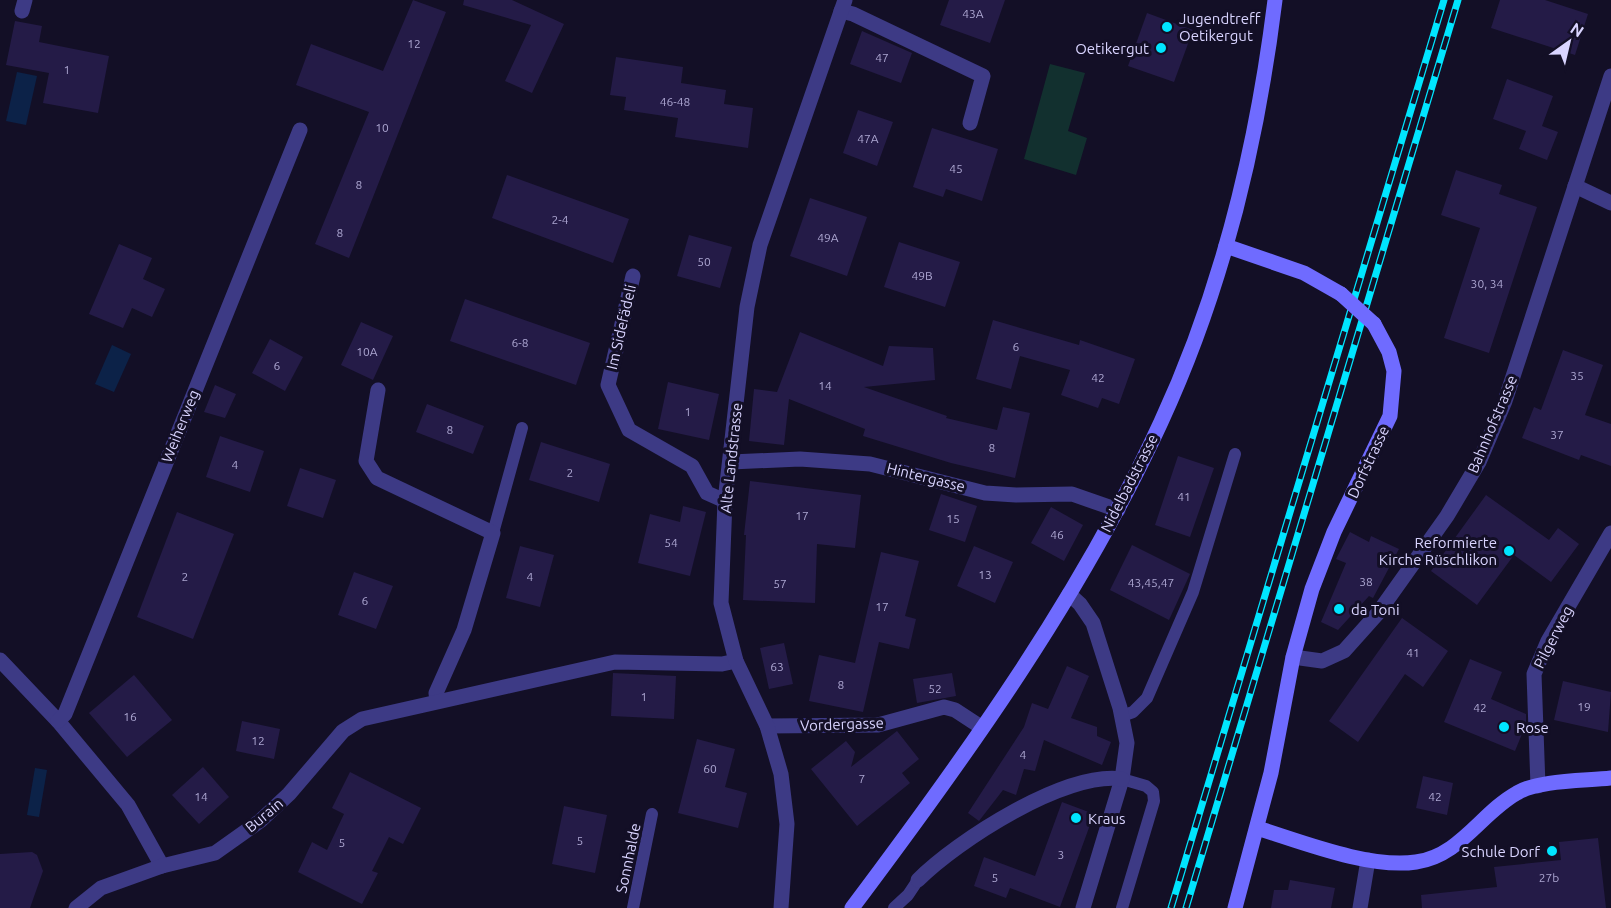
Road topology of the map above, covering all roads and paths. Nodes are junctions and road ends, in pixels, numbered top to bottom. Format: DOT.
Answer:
graph roads {
  1 [pos="1275,0"];
  2 [pos="843,6"];
  3 [pos="1611,76"];
  4 [pos="970,123"];
  5 [pos="300,130"];
  6 [pos="1575,186"];
  7 [pos="1611,203"];
  8 [pos="1227,246"];
  9 [pos="633,276"];
  10 [pos="378,390"];
  11 [pos="522,428"];
  12 [pos="1235,454"];
  13 [pos="731,462"];
  14 [pos="725,501"];
  15 [pos="1118,510"];
  16 [pos="493,533"];
  17 [pos="1611,533"];
  18 [pos="1069,594"];
  19 [pos="1293,657"];
  20 [pos="0,660"];
  21 [pos="736,661"];
  22 [pos="437,701"];
  23 [pos="1122,716"];
  24 [pos="58,722"];
  25 [pos="766,726"];
  26 [pos="981,727"];
  27 [pos="1611,778"];
  28 [pos="1122,779"];
  29 [pos="1538,786"];
  30 [pos="652,814"];
  31 [pos="1257,828"];
  32 [pos="1368,860"];
  33 [pos="162,866"];
  34 [pos="918,880"];
  35 [pos="76,908"];
  36 [pos="633,908"];
  37 [pos="781,908"];
  38 [pos="852,908"];
  39 [pos="894,908"];
  40 [pos="1083,908"];
  41 [pos="1122,908"];
  42 [pos="1235,908"];
  43 [pos="1360,908"];
  1 -- 8 [label="street, Nidelbadstrasse"];
  2 -- 4 [label="street, Alte Landstrasse"];
  2 -- 13 [label="street, Alte Landstrasse"];
  3 -- 6 [label="street, Bahnhofstrasse"];
  5 -- 24 [label="street, Weiherweg"];
  6 -- 7 [label="street"];
  6 -- 19 [label="street, Bahnhofstrasse"];
  8 -- 15 [label="street, Nidelbadstrasse"];
  8 -- 19 [label="street, Dorfstrasse, bridge"];
  9 -- 14 [label="street, Im Sidefädeli"];
  10 -- 16 [label="street"];
  11 -- 16 [label="lane"];
  12 -- 23 [label="lane"];
  13 -- 14 [label="street, Alte Landstrasse"];
  13 -- 15 [label="street, Hintergasse"];
  14 -- 21 [label="street, Alte Landstrasse"];
  15 -- 18 [label="street, Nidelbadstrasse"];
  16 -- 22 [label="street"];
  17 -- 29 [label="street, Pilgerweg"];
  18 -- 23 [label="street"];
  18 -- 26 [label="street, Nidelbadstrasse"];
  19 -- 31 [label="street"];
  20 -- 24 [label="street"];
  21 -- 22 [label="street, Burain"];
  21 -- 25 [label="street, Alte Landstrasse"];
  22 -- 33 [label="street, Burain"];
  23 -- 28 [label="street"];
  24 -- 33 [label="street"];
  25 -- 26 [label="street, Vordergasse"];
  25 -- 37 [label="street, Alte Landstrasse"];
  26 -- 38 [label="street, Nidelbadstrasse"];
  27 -- 29 [label="street"];
  28 -- 34 [label="street"];
  28 -- 40 [label="street"];
  28 -- 41 [label="lane"];
  29 -- 32 [label="street"];
  30 -- 36 [label="lane, Sonnhalde"];
  31 -- 32 [label="street"];
  31 -- 42 [label="street"];
  32 -- 43 [label="street"];
  33 -- 35 [label="street, Burain"];
  34 -- 39 [label="lane"];
}
